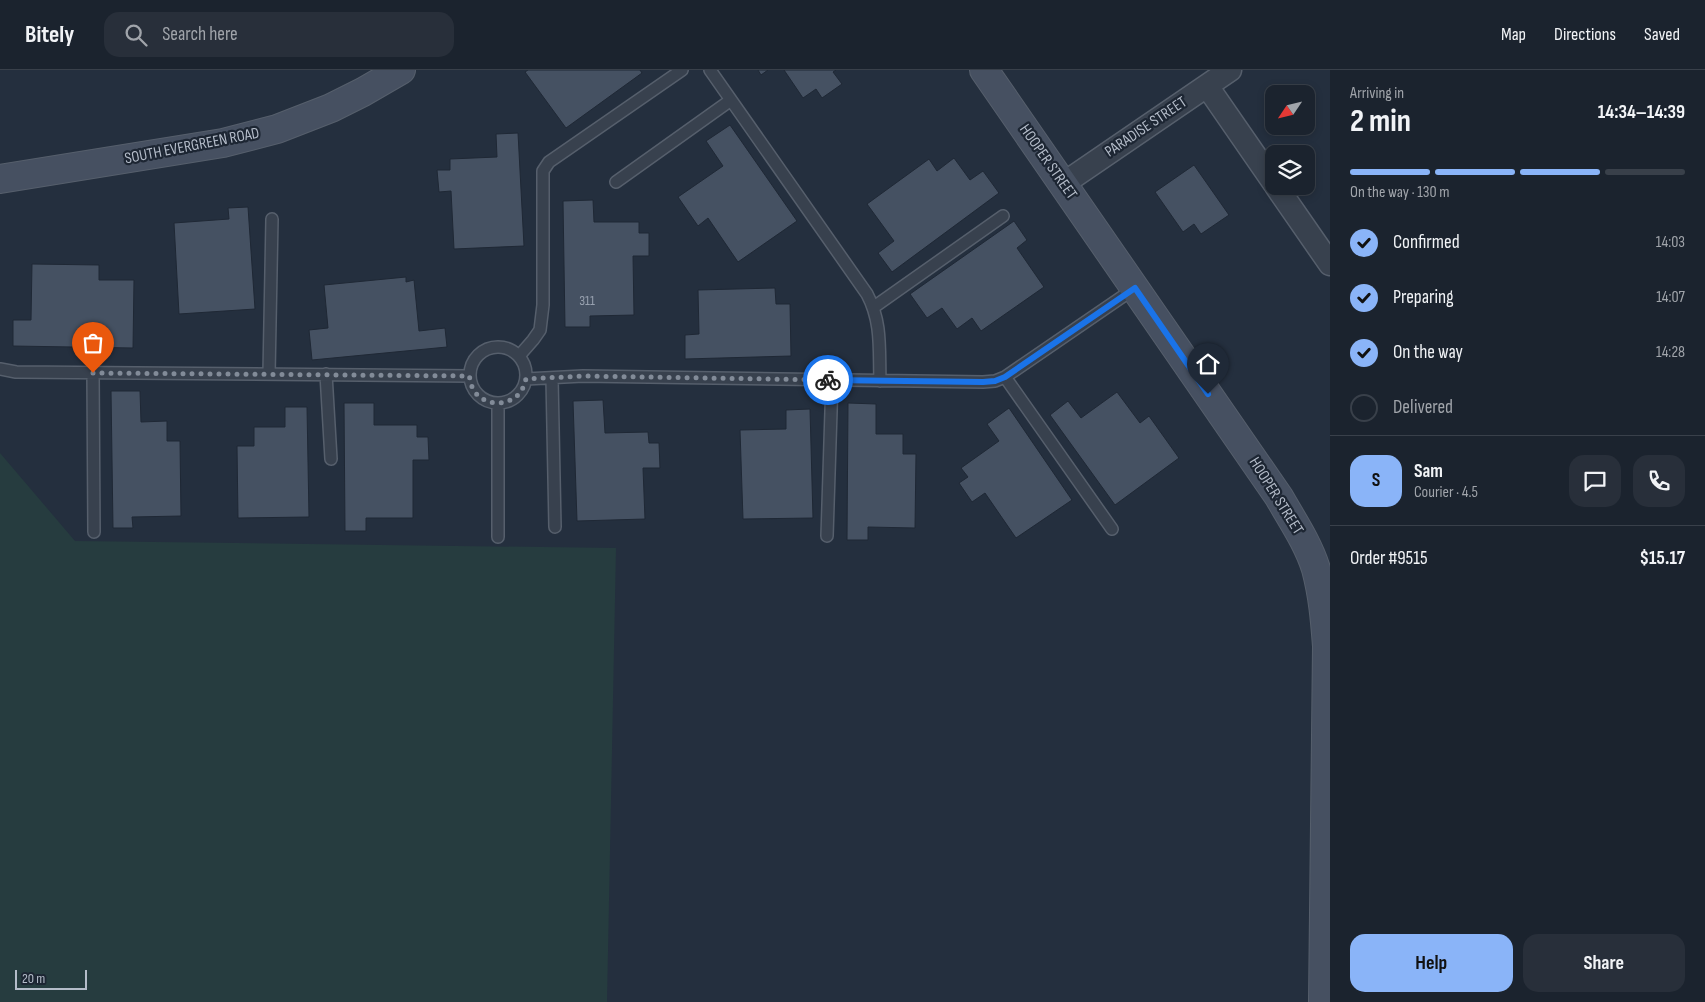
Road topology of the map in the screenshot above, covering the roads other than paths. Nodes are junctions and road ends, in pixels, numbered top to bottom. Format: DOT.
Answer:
graph roads {
  1 [pos="401,70"];
  2 [pos="682,70"];
  3 [pos="710,70"];
  4 [pos="984,70"];
  5 [pos="1230,70"];
  6 [pos="1207,86"];
  7 [pos="731,100"];
  8 [pos="1265,170"];
  9 [pos="0,178"];
  10 [pos="616,182"];
  11 [pos="1063,184"];
  12 [pos="1282,195"];
  13 [pos="1003,216"];
  14 [pos="272,219"];
  15 [pos="1330,264"];
  16 [pos="1135,288"];
  17 [pos="874,307"];
  18 [pos="519,356"];
  19 [pos="0,369"];
  20 [pos="93,373"];
  21 [pos="269,374"];
  22 [pos="326,374"];
  23 [pos="469,376"];
  24 [pos="1005,377"];
  25 [pos="552,378"];
  26 [pos="526,379"];
  27 [pos="832,380"];
  28 [pos="880,381"];
  29 [pos="498,404"];
  30 [pos="330,460"];
  31 [pos="555,527"];
  32 [pos="1112,529"];
  33 [pos="94,532"];
  34 [pos="827,536"];
  35 [pos="498,537"];
  36 [pos="1323,1002"];
  1 -- 9 [label="street, SOUTH EVERGREEN ROAD"];
  2 -- 18 [label="lane"];
  3 -- 7 [label="lane"];
  4 -- 11 [label="street, HOOPER STREET"];
  5 -- 6 [label="street, PARADISE STREET"];
  6 -- 8 [label="street"];
  6 -- 11 [label="street, PARADISE STREET"];
  7 -- 10 [label="lane"];
  7 -- 17 [label="lane"];
  11 -- 16 [label="street, HOOPER STREET"];
  12 -- 15 [label="street"];
  13 -- 17 [label="lane"];
  14 -- 21 [label="lane"];
  16 -- 24 [label="lane"];
  16 -- 36 [label="street, HOOPER STREET"];
  17 -- 28 [label="lane"];
  18 -- 23 [label="lane"];
  18 -- 26 [label="lane"];
  19 -- 20 [label="lane"];
  20 -- 21 [label="lane"];
  20 -- 33 [label="lane"];
  21 -- 22 [label="lane"];
  22 -- 23 [label="lane"];
  22 -- 30 [label="lane"];
  23 -- 29 [label="lane"];
  24 -- 28 [label="lane"];
  24 -- 32 [label="lane"];
  25 -- 26 [label="lane"];
  25 -- 27 [label="lane"];
  25 -- 31 [label="lane"];
  26 -- 29 [label="lane"];
  27 -- 28 [label="lane"];
  27 -- 34 [label="lane"];
  29 -- 35 [label="lane"];
}
